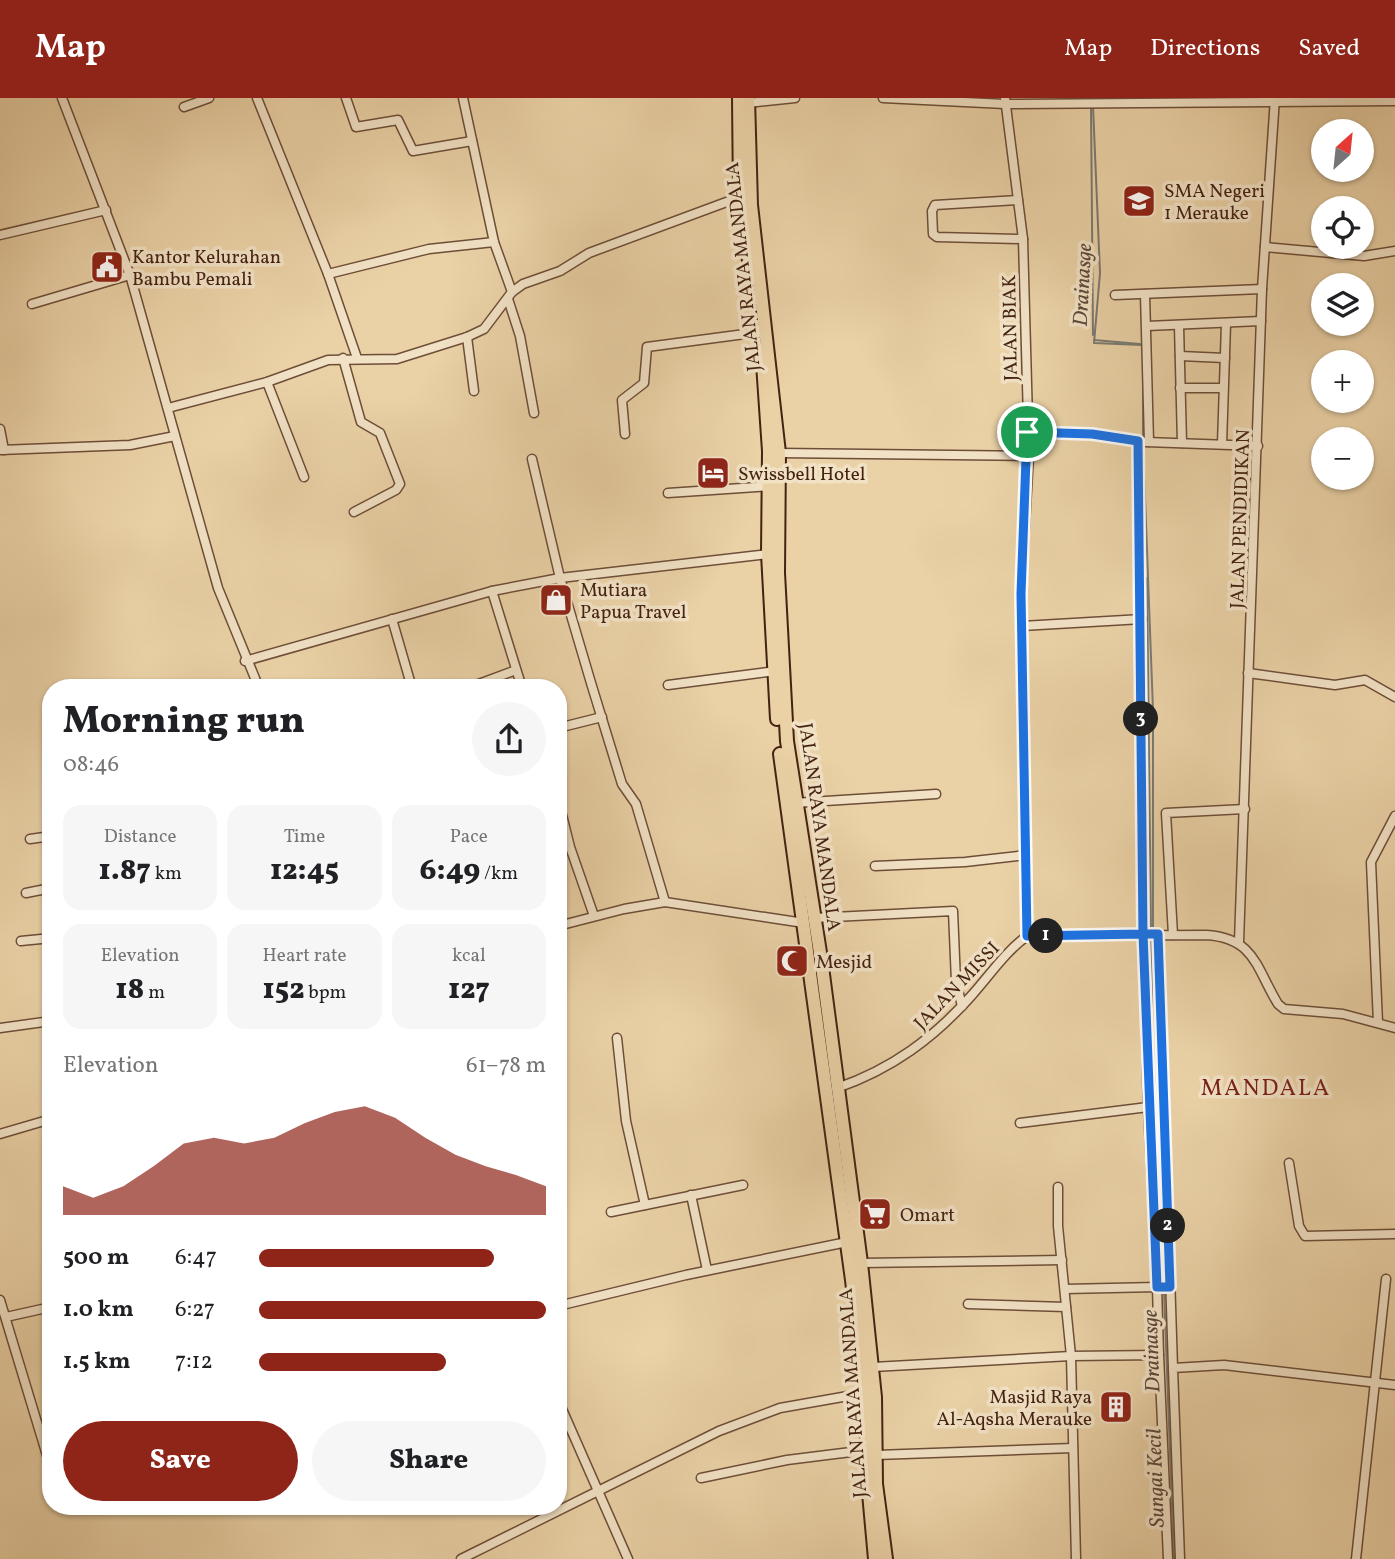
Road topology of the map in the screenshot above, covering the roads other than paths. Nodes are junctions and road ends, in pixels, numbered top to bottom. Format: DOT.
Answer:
graph roads {
  1 [pos="62,98"];
  2 [pos="209,98"];
  3 [pos="257,98"];
  4 [pos="346,98"];
  5 [pos="463,98"];
  6 [pos="795,98"];
  7 [pos="883,98"];
  8 [pos="1136,99"];
  9 [pos="1275,99"];
  10 [pos="745,100"];
  11 [pos="1005,101"];
  12 [pos="1395,101"];
  13 [pos="184,107"];
  14 [pos="472,141"];
  15 [pos="740,197"];
  16 [pos="1018,200"];
  17 [pos="106,210"];
  18 [pos="0,235"];
  19 [pos="1023,239"];
  20 [pos="494,242"];
  21 [pos="1265,247"];
  22 [pos="1395,251"];
  23 [pos="328,274"];
  24 [pos="130,275"];
  25 [pos="1262,289"];
  26 [pos="758,291"];
  27 [pos="1145,294"];
  28 [pos="510,295"];
  29 [pos="1115,295"];
  30 [pos="32,304"];
  31 [pos="1261,321"];
  32 [pos="1226,324"];
  33 [pos="1147,326"];
  34 [pos="1179,326"];
  35 [pos="760,332"];
  36 [pos="467,337"];
  37 [pos="1180,356"];
  38 [pos="343,358"];
  39 [pos="357,358"];
  40 [pos="1225,358"];
  41 [pos="267,382"];
  42 [pos="1180,388"];
  43 [pos="1223,388"];
  44 [pos="474,391"];
  45 [pos="168,408"];
  46 [pos="534,413"];
  47 [pos="0,429"];
  48 [pos="1027,432"];
  49 [pos="625,435"];
  50 [pos="174,436"];
  51 [pos="1144,442"];
  52 [pos="1182,443"];
  53 [pos="1222,444"];
  54 [pos="1258,446"];
  55 [pos="2,450"];
  56 [pos="779,453"];
  57 [pos="1029,456"];
  58 [pos="531,459"];
  59 [pos="304,477"];
  60 [pos="770,486"];
  61 [pos="668,493"];
  62 [pos="354,512"];
  63 [pos="768,554"];
  64 [pos="561,578"];
  65 [pos="492,591"];
  66 [pos="392,619"];
  67 [pos="1142,619"];
  68 [pos="1022,626"];
  69 [pos="245,661"];
  70 [pos="516,670"];
  71 [pos="778,671"];
  72 [pos="1248,673"];
  73 [pos="254,679"];
  74 [pos="409,679"];
  75 [pos="492,679"];
  76 [pos="519,679"];
  77 [pos="668,684"];
  78 [pos="1395,697"];
  79 [pos="602,717"];
  80 [pos="567,726"];
  81 [pos="936,794"];
  82 [pos="794,803"];
  83 [pos="1245,809"];
  84 [pos="1395,816"];
  85 [pos="567,835"];
  86 [pos="42,837"];
  87 [pos="30,839"];
  88 [pos="1026,855"];
  89 [pos="875,866"];
  90 [pos="42,890"];
  91 [pos="26,893"];
  92 [pos="665,902"];
  93 [pos="594,916"];
  94 [pos="809,921"];
  95 [pos="567,924"];
  96 [pos="1150,934"];
  97 [pos="1172,934"];
  98 [pos="1027,936"];
  99 [pos="42,939"];
  100 [pos="21,941"];
  101 [pos="1239,942"];
  102 [pos="962,1006"];
  103 [pos="42,1022"];
  104 [pos="1378,1023"];
  105 [pos="0,1028"];
  106 [pos="1395,1028"];
  107 [pos="617,1038"];
  108 [pos="837,1088"];
  109 [pos="1148,1107"];
  110 [pos="42,1122"];
  111 [pos="1020,1123"];
  112 [pos="0,1134"];
  113 [pos="1289,1163"];
  114 [pos="743,1185"];
  115 [pos="1058,1188"];
  116 [pos="691,1195"];
  117 [pos="645,1205"];
  118 [pos="611,1212"];
  119 [pos="1395,1234"];
  120 [pos="847,1242"];
  121 [pos="1062,1260"];
  122 [pos="861,1263"];
  123 [pos="707,1270"];
  124 [pos="1386,1279"];
  125 [pos="858,1280"];
  126 [pos="1163,1287"];
  127 [pos="1065,1289"];
  128 [pos="0,1300"];
  129 [pos="567,1304"];
  130 [pos="968,1304"];
  131 [pos="1066,1307"];
  132 [pos="42,1309"];
  133 [pos="6,1317"];
  134 [pos="1158,1355"];
  135 [pos="1071,1356"];
  136 [pos="873,1367"];
  137 [pos="1173,1368"];
  138 [pos="1375,1383"];
  139 [pos="1395,1385"];
  140 [pos="865,1393"];
  141 [pos="567,1421"];
  142 [pos="42,1438"];
  143 [pos="1073,1448"];
  144 [pos="872,1452"];
  145 [pos="701,1478"];
  146 [pos="597,1490"];
  147 [pos="567,1505"];
  148 [pos="548,1515"];
  149 [pos="461,1559"];
  150 [pos="628,1559"];
  151 [pos="875,1559"];
  152 [pos="886,1559"];
  153 [pos="1076,1559"];
  154 [pos="1168,1559"];
  155 [pos="1180,1559"];
  156 [pos="1356,1559"];
  1 -- 17 [label="street"];
  2 -- 13 [label="street"];
  3 -- 23 [label="street"];
  4 -- 14 [label="street"];
  5 -- 14 [label="street"];
  6 -- 10 [label="street"];
  7 -- 11 [label="street"];
  8 -- 9 [label="street"];
  8 -- 11 [label="street"];
  9 -- 12 [label="street"];
  9 -- 21 [label="street, JALAN PENDIDIKAN"];
  10 -- 15 [label="highway, JALAN RAYA MANDALA"];
  10 -- 26 [label="highway, JALAN RAYA MANDALA"];
  11 -- 16 [label="street, JALAN BIAK"];
  14 -- 20 [label="street"];
  15 -- 26 [label="highway, JALAN RAYA MANDALA"];
  15 -- 28 [label="street"];
  16 -- 19 [label="street, JALAN BIAK"];
  16 -- 19 [label="street"];
  17 -- 18 [label="street"];
  17 -- 24 [label="street"];
  19 -- 48 [label="street, JALAN BIAK"];
  20 -- 23 [label="street"];
  20 -- 28 [label="street"];
  21 -- 22 [label="street"];
  21 -- 25 [label="street, JALAN PENDIDIKAN"];
  23 -- 39 [label="street"];
  24 -- 30 [label="street"];
  24 -- 45 [label="street"];
  25 -- 27 [label="street"];
  25 -- 31 [label="street, JALAN PENDIDIKAN"];
  26 -- 35 [label="highway, JALAN RAYA MANDALA"];
  26 -- 56 [label="highway, JALAN RAYA MANDALA"];
  27 -- 29 [label="street"];
  27 -- 33 [label="street"];
  28 -- 36 [label="street"];
  28 -- 46 [label="street"];
  31 -- 32 [label="street"];
  31 -- 54 [label="street, JALAN PENDIDIKAN"];
  32 -- 34 [label="street"];
  32 -- 40 [label="street"];
  33 -- 34 [label="street"];
  33 -- 51 [label="street"];
  34 -- 37 [label="street"];
  35 -- 49 [label="street"];
  35 -- 60 [label="highway, JALAN RAYA MANDALA"];
  36 -- 39 [label="street"];
  36 -- 44 [label="street"];
  37 -- 40 [label="street"];
  37 -- 42 [label="street"];
  38 -- 39 [label="street"];
  38 -- 41 [label="street"];
  38 -- 62 [label="street"];
  40 -- 43 [label="street"];
  41 -- 45 [label="street"];
  41 -- 59 [label="street"];
  42 -- 43 [label="street"];
  42 -- 52 [label="street"];
  43 -- 53 [label="street"];
  45 -- 50 [label="street"];
  47 -- 55 [label="street"];
  48 -- 51 [label="street"];
  48 -- 57 [label="street, JALAN BIAK"];
  50 -- 55 [label="street"];
  50 -- 69 [label="street"];
  51 -- 52 [label="street"];
  51 -- 67 [label="street"];
  52 -- 53 [label="street"];
  53 -- 54 [label="street"];
  54 -- 72 [label="street, JALAN PENDIDIKAN"];
  56 -- 57 [label="street"];
  56 -- 71 [label="highway, JALAN RAYA MANDALA"];
  57 -- 68 [label="street, JALAN BIAK"];
  58 -- 64 [label="street"];
  60 -- 61 [label="street"];
  60 -- 63 [label="highway, JALAN RAYA MANDALA"];
  63 -- 64 [label="street"];
  63 -- 71 [label="highway, JALAN RAYA MANDALA"];
  64 -- 65 [label="street"];
  64 -- 79 [label="street"];
  65 -- 66 [label="street"];
  65 -- 70 [label="street"];
  66 -- 69 [label="street"];
  66 -- 74 [label="street"];
  67 -- 68 [label="street"];
  67 -- 96 [label="street"];
  68 -- 88 [label="street, JALAN BIAK"];
  69 -- 73 [label="street"];
  70 -- 75 [label="street"];
  70 -- 76 [label="street"];
  71 -- 77 [label="street"];
  71 -- 82 [label="highway, JALAN RAYA MANDALA"];
  71 -- 94 [label="highway, JALAN RAYA MANDALA"];
  72 -- 78 [label="street"];
  72 -- 83 [label="street, JALAN PENDIDIKAN"];
  79 -- 80 [label="street"];
  79 -- 92 [label="street"];
  81 -- 82 [label="street"];
  82 -- 94 [label="highway, JALAN RAYA MANDALA"];
  83 -- 97 [label="street"];
  83 -- 101 [label="street, JALAN PENDIDIKAN"];
  84 -- 104 [label="street"];
  85 -- 93 [label="street"];
  86 -- 87 [label="street"];
  88 -- 89 [label="street"];
  88 -- 98 [label="street, JALAN BIAK"];
  90 -- 91 [label="street"];
  92 -- 93 [label="street"];
  92 -- 94 [label="street"];
  93 -- 95 [label="street"];
  94 -- 102 [label="street"];
  94 -- 108 [label="highway, JALAN RAYA MANDALA"];
  94 -- 120 [label="highway, JALAN RAYA MANDALA"];
  96 -- 97 [label="street, JALAN MISSI"];
  96 -- 98 [label="street, JALAN MISSI"];
  96 -- 109 [label="street"];
  96 -- 126 [label="street"];
  97 -- 101 [label="street, JALAN MISSI"];
  98 -- 102 [label="street, JALAN MISSI"];
  99 -- 100 [label="street"];
  101 -- 104 [label="street"];
  102 -- 108 [label="street, JALAN MISSI"];
  103 -- 105 [label="street"];
  104 -- 106 [label="street"];
  107 -- 117 [label="street"];
  108 -- 122 [label="highway, JALAN RAYA MANDALA"];
  109 -- 111 [label="street"];
  109 -- 126 [label="street"];
  110 -- 112 [label="street"];
  113 -- 119 [label="street"];
  114 -- 116 [label="street"];
  115 -- 121 [label="street"];
  116 -- 117 [label="street"];
  116 -- 123 [label="street"];
  117 -- 118 [label="street"];
  120 -- 123 [label="street"];
  120 -- 125 [label="highway, JALAN RAYA MANDALA"];
  121 -- 122 [label="street"];
  121 -- 127 [label="street"];
  122 -- 125 [label="highway, JALAN RAYA MANDALA"];
  123 -- 129 [label="street"];
  124 -- 138 [label="street"];
  125 -- 136 [label="highway, JALAN RAYA MANDALA"];
  125 -- 140 [label="highway, JALAN RAYA MANDALA"];
  126 -- 127 [label="street"];
  126 -- 134 [label="street"];
  126 -- 137 [label="street"];
  127 -- 131 [label="street"];
  128 -- 133 [label="street"];
  130 -- 131 [label="street"];
  131 -- 135 [label="street"];
  132 -- 133 [label="street"];
  133 -- 142 [label="street"];
  134 -- 135 [label="street"];
  134 -- 154 [label="street"];
  135 -- 136 [label="street"];
  135 -- 143 [label="street"];
  136 -- 144 [label="highway, JALAN RAYA MANDALA"];
  137 -- 138 [label="street"];
  137 -- 155 [label="street"];
  138 -- 139 [label="street"];
  138 -- 156 [label="street"];
  140 -- 144 [label="highway, JALAN RAYA MANDALA"];
  140 -- 146 [label="street"];
  141 -- 146 [label="street"];
  143 -- 144 [label="street"];
  143 -- 153 [label="street"];
  144 -- 145 [label="street"];
  144 -- 151 [label="highway, JALAN RAYA MANDALA"];
  144 -- 152 [label="highway, JALAN RAYA MANDALA"];
  146 -- 147 [label="street"];
  146 -- 150 [label="street"];
  148 -- 149 [label="street"];
}
